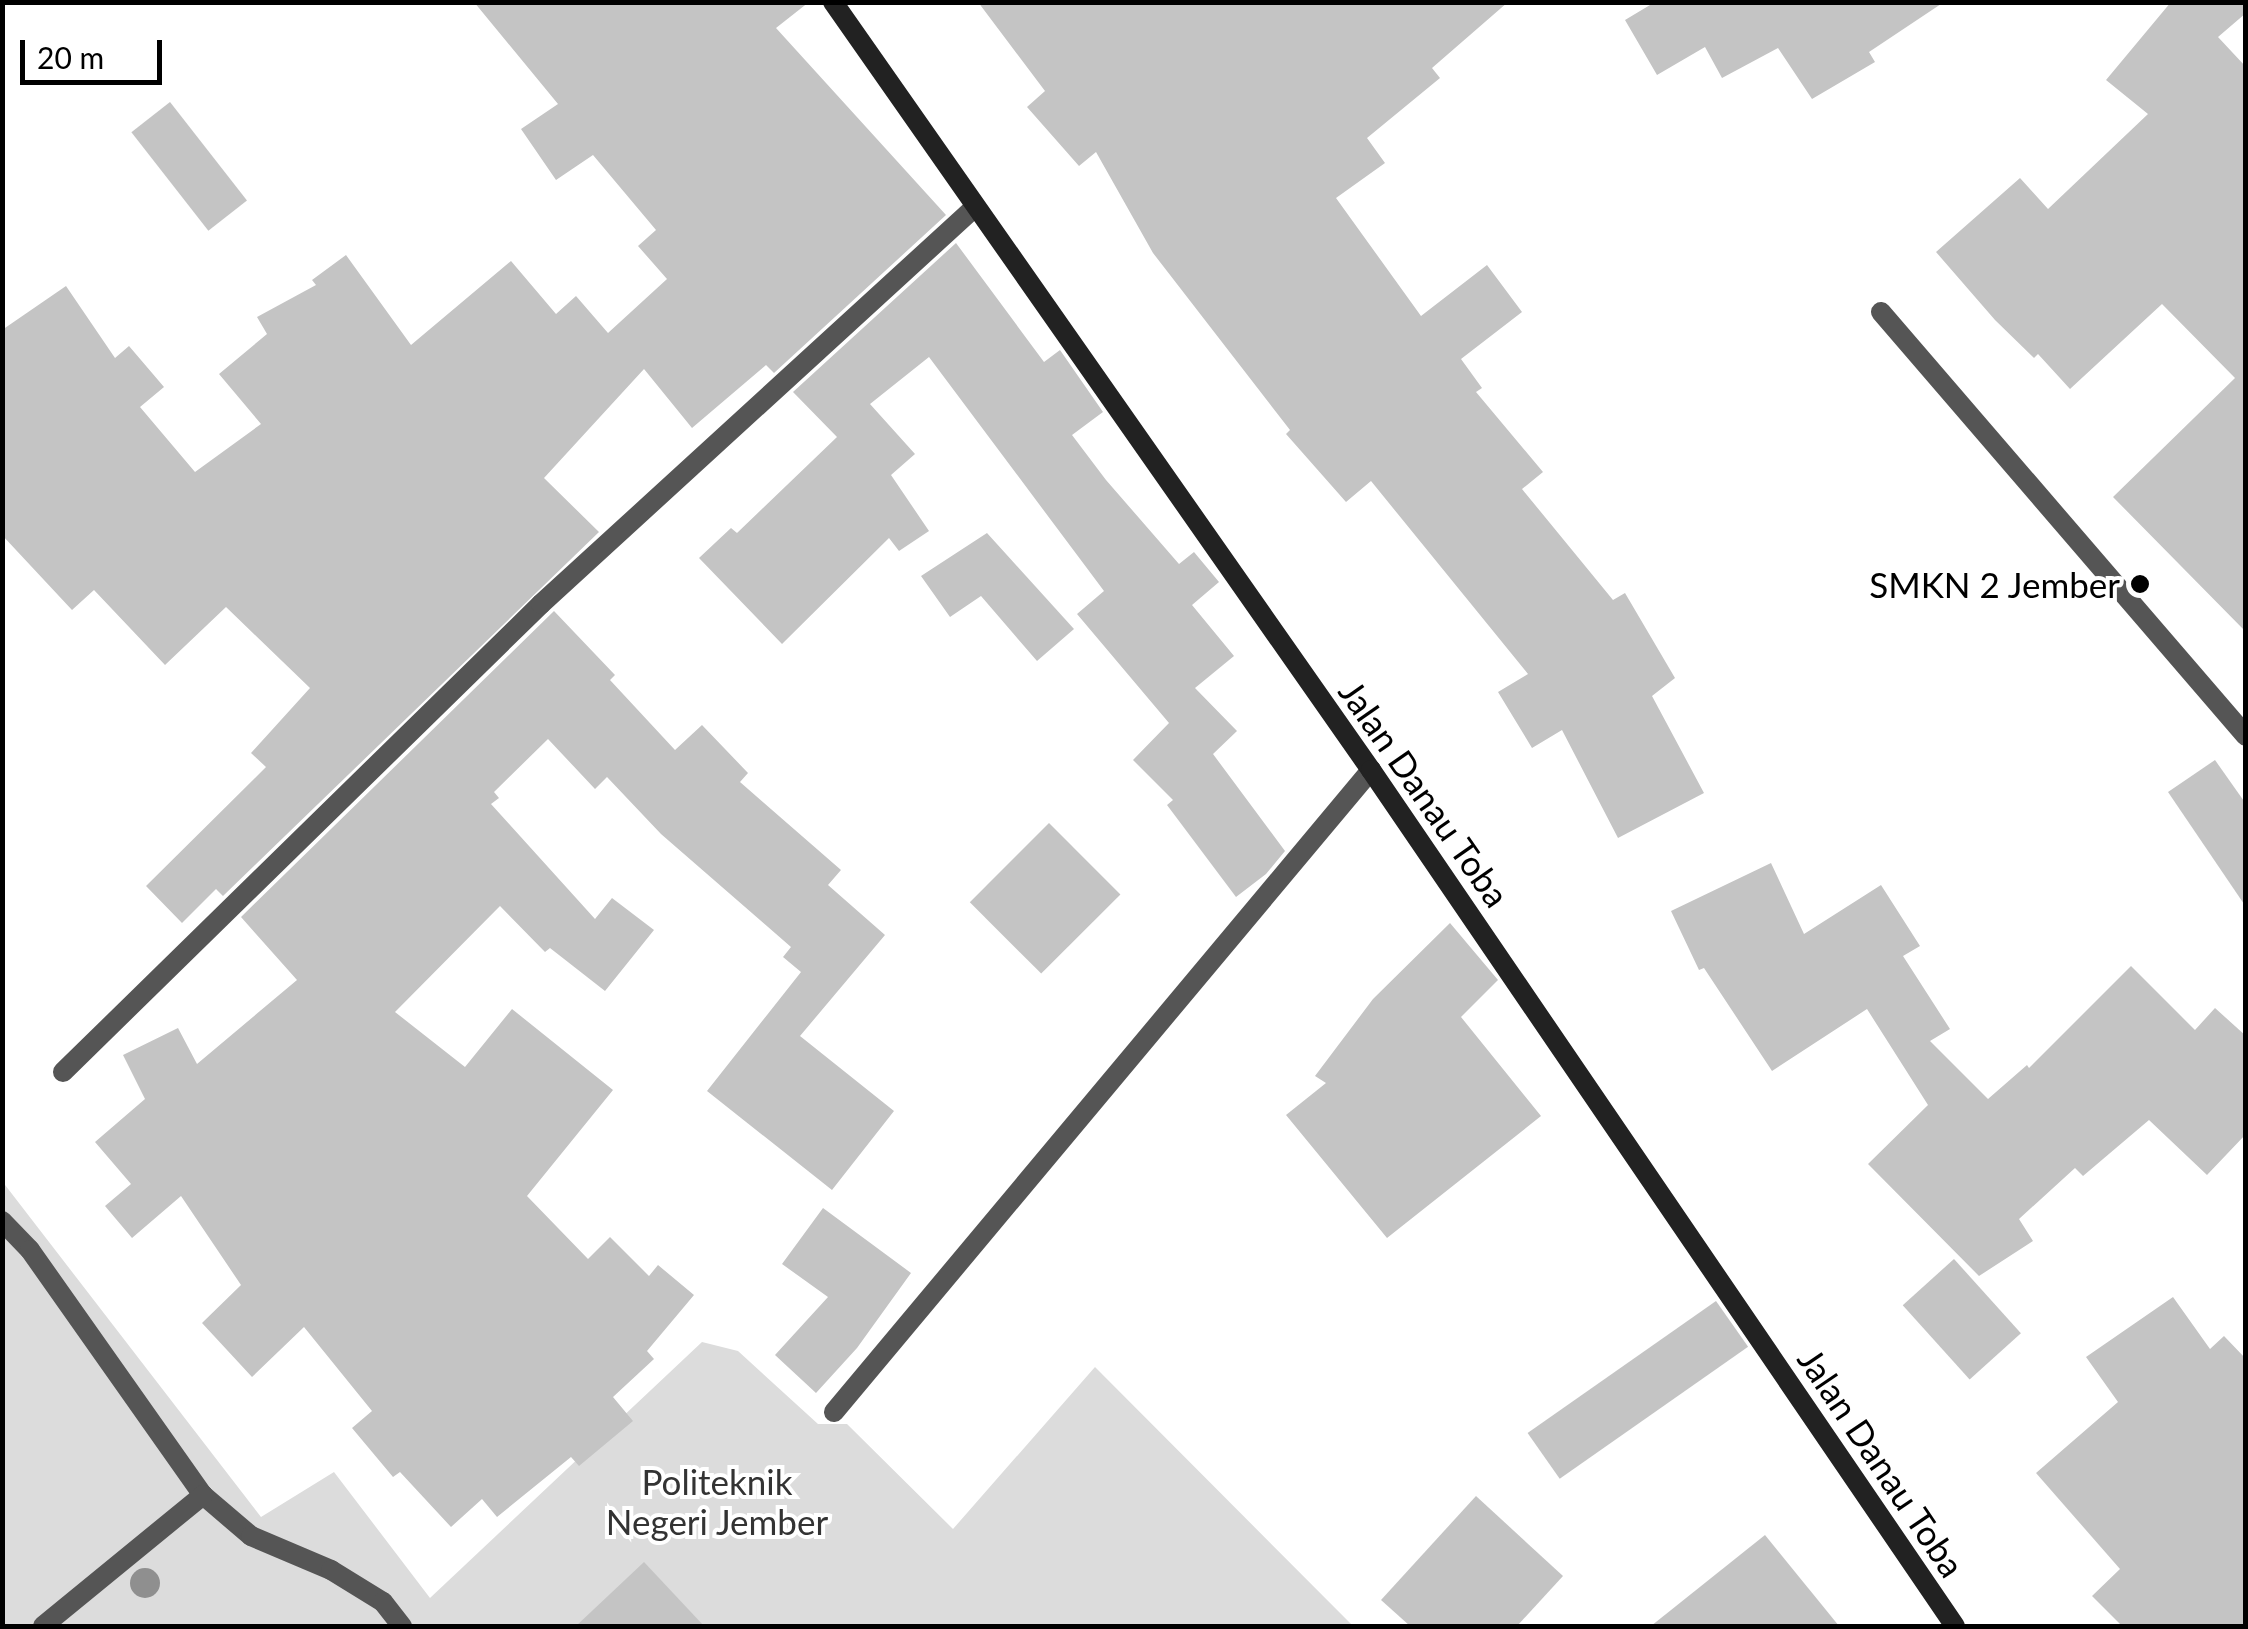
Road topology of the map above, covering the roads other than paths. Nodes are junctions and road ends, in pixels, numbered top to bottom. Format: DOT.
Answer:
graph roads {
  1 [pos="833,2"];
  2 [pos="975,207"];
  3 [pos="1881,312"];
  4 [pos="2246,736"];
  5 [pos="1371,770"];
  6 [pos="62,1072"];
  7 [pos="2,1221"];
  8 [pos="834,1412"];
  9 [pos="204,1495"];
  10 [pos="42,1626"];
  11 [pos="402,1626"];
  12 [pos="1954,1626"];
  1 -- 2 [label="main road, Jalan Danau Toba"];
  2 -- 5 [label="main road, Jalan Danau Toba"];
  2 -- 6 [label="street"];
  3 -- 4 [label="street"];
  5 -- 8 [label="street"];
  5 -- 12 [label="main road, Jalan Danau Toba"];
  7 -- 9 [label="street"];
  9 -- 10 [label="street"];
  9 -- 11 [label="street"];
}
